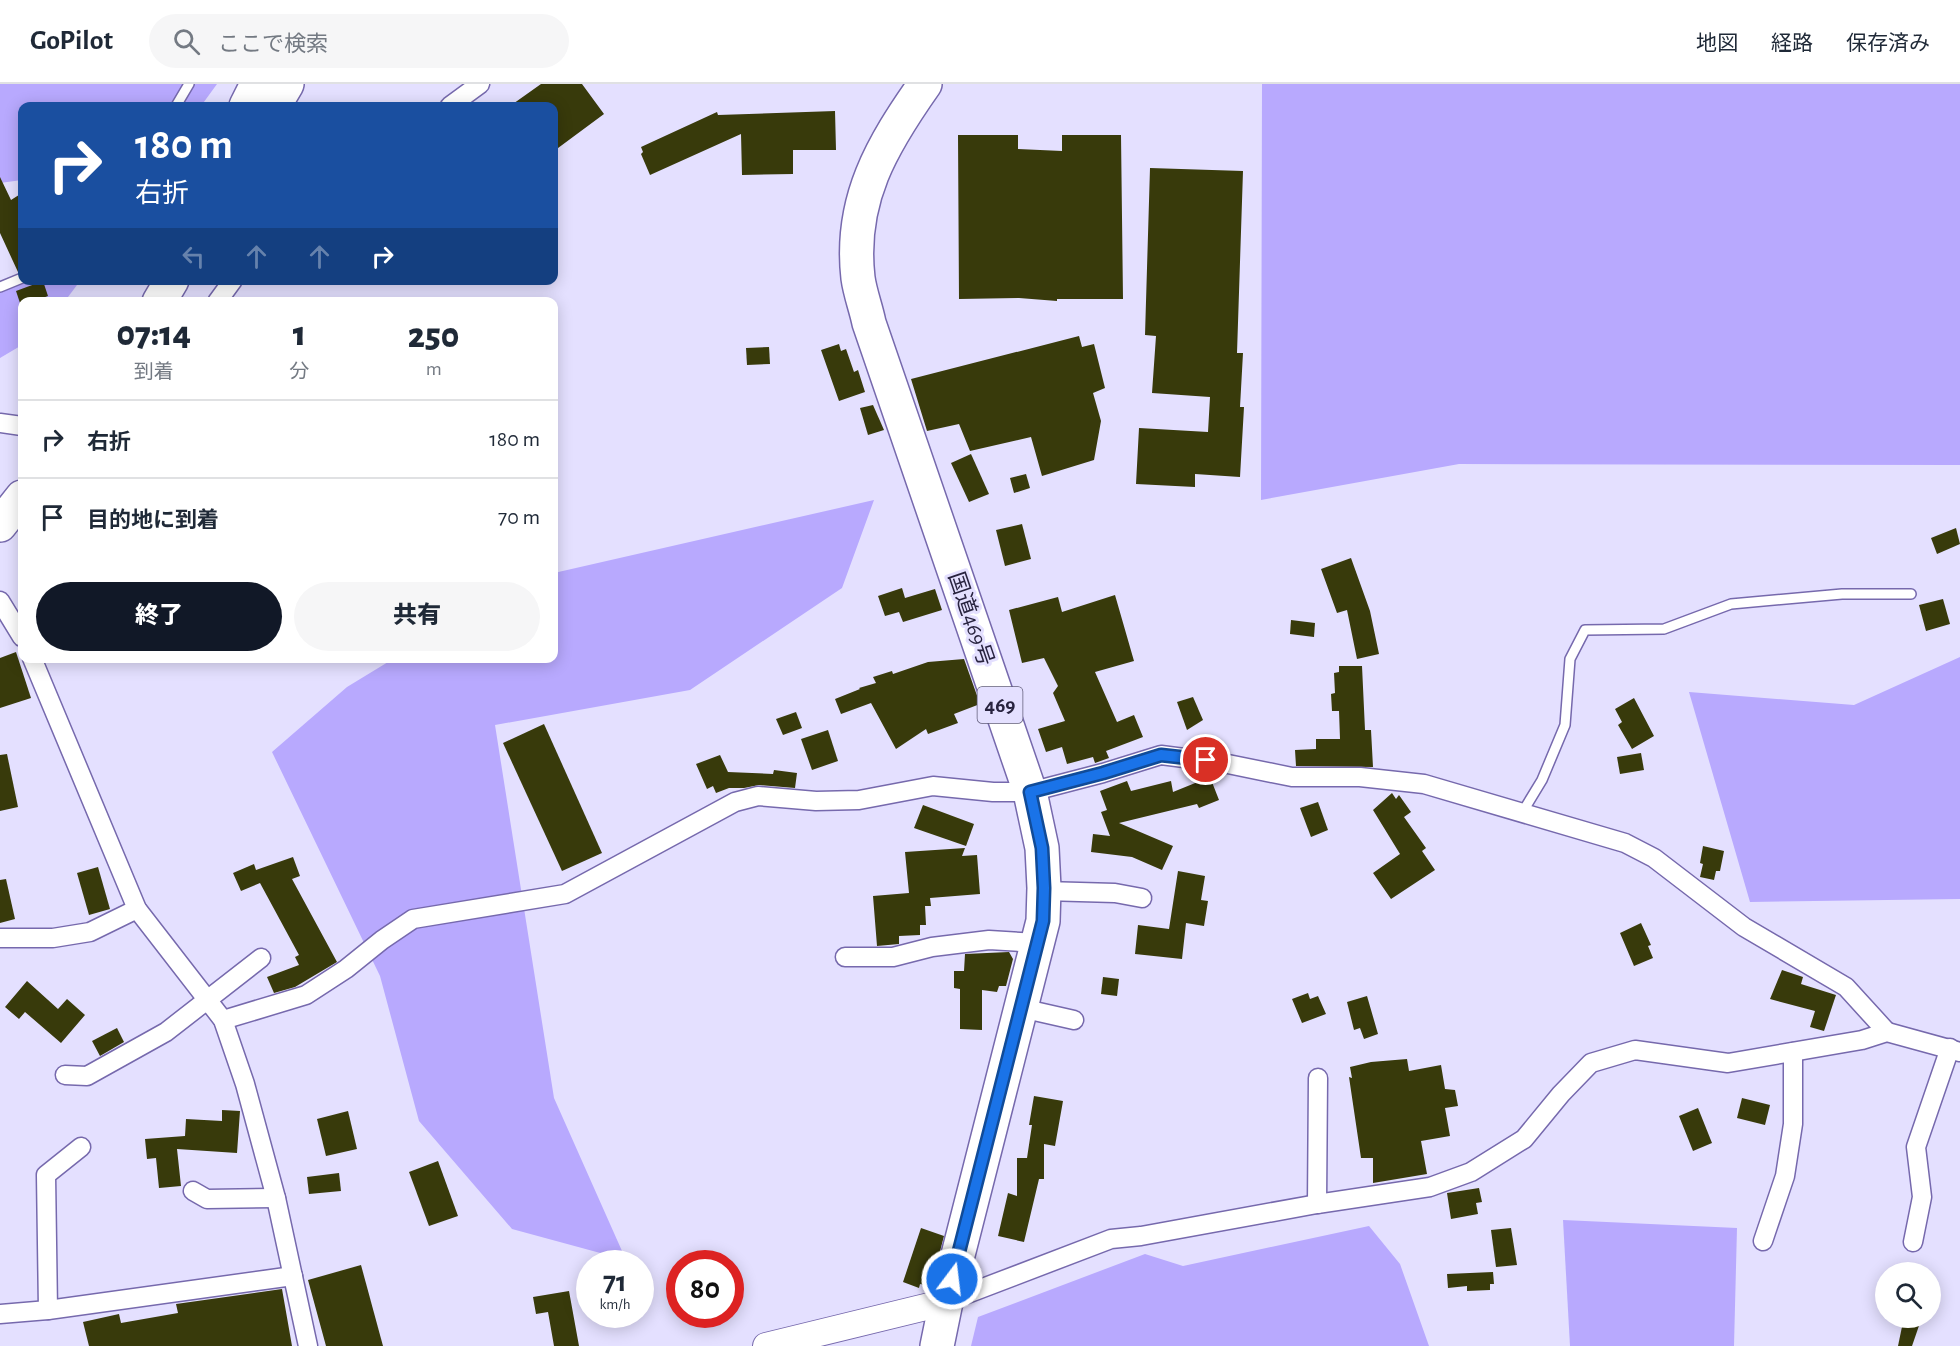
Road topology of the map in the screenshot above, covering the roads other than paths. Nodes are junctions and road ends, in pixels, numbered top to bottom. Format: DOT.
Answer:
graph roads {
  1 [pos="189,84"];
  2 [pos="257,84"];
  3 [pos="287,84"];
  4 [pos="480,84"];
  5 [pos="925,84"];
  6 [pos="178,102"];
  7 [pos="248,102"];
  8 [pos="276,102"];
  9 [pos="455,102"];
  10 [pos="18,280"];
  11 [pos="0,287"];
  12 [pos="0,423"];
  13 [pos="18,425"];
  14 [pos="18,502"];
  15 [pos="0,525"];
  16 [pos="1911,594"];
  17 [pos="0,600"];
  18 [pos="18,630"];
  19 [pos="34,663"];
  20 [pos="1030,792"];
  21 [pos="1521,814"];
  22 [pos="1044,891"];
  23 [pos="1142,898"];
  24 [pos="137,909"];
  25 [pos="0,938"];
  26 [pos="1038,943"];
  27 [pos="845,957"];
  28 [pos="261,958"];
  29 [pos="206,999"];
  30 [pos="1022,1008"];
  31 [pos="223,1020"];
  32 [pos="1074,1020"];
  33 [pos="1887,1032"];
  34 [pos="1955,1050"];
  35 [pos="1793,1052"];
  36 [pos="65,1075"];
  37 [pos="1318,1078"];
  38 [pos="81,1147"];
  39 [pos="193,1191"];
  40 [pos="276,1197"];
  41 [pos="1317,1204"];
  42 [pos="1763,1241"];
  43 [pos="1913,1242"];
  44 [pos="293,1276"];
  45 [pos="946,1302"];
  46 [pos="48,1310"];
  47 [pos="0,1314"];
  48 [pos="308,1346"];
  49 [pos="766,1346"];
  50 [pos="937,1346"];
  1 -- 6 [label="lane"];
  2 -- 7 [label="highway"];
  3 -- 8 [label="highway"];
  4 -- 9 [label="street"];
  5 -- 20 [label="highway, 国道469号 / 469"];
  10 -- 11 [label="lane"];
  12 -- 13 [label="street"];
  14 -- 15 [label="highway"];
  16 -- 21 [label="lane"];
  17 -- 18 [label="street"];
  19 -- 24 [label="street"];
  20 -- 21 [label="street"];
  20 -- 22 [label="highway, 国道469号 / 469"];
  20 -- 31 [label="street"];
  21 -- 33 [label="street"];
  22 -- 23 [label="street"];
  22 -- 26 [label="highway, 国道469号 / 469"];
  24 -- 25 [label="street"];
  24 -- 29 [label="street"];
  26 -- 27 [label="street"];
  26 -- 30 [label="highway, 国道469号 / 469"];
  28 -- 29 [label="street"];
  29 -- 31 [label="street"];
  29 -- 36 [label="street"];
  30 -- 32 [label="street"];
  30 -- 45 [label="highway, 国道469号 / 469"];
  31 -- 40 [label="street"];
  33 -- 34 [label="street"];
  33 -- 35 [label="street"];
  34 -- 43 [label="street"];
  35 -- 41 [label="street"];
  35 -- 42 [label="street"];
  37 -- 41 [label="street"];
  38 -- 46 [label="street"];
  39 -- 40 [label="street"];
  40 -- 44 [label="street"];
  41 -- 45 [label="street"];
  44 -- 46 [label="street"];
  44 -- 48 [label="street"];
  45 -- 49 [label="street"];
  45 -- 50 [label="highway, 国道469号 / 469"];
  46 -- 47 [label="street"];
}
